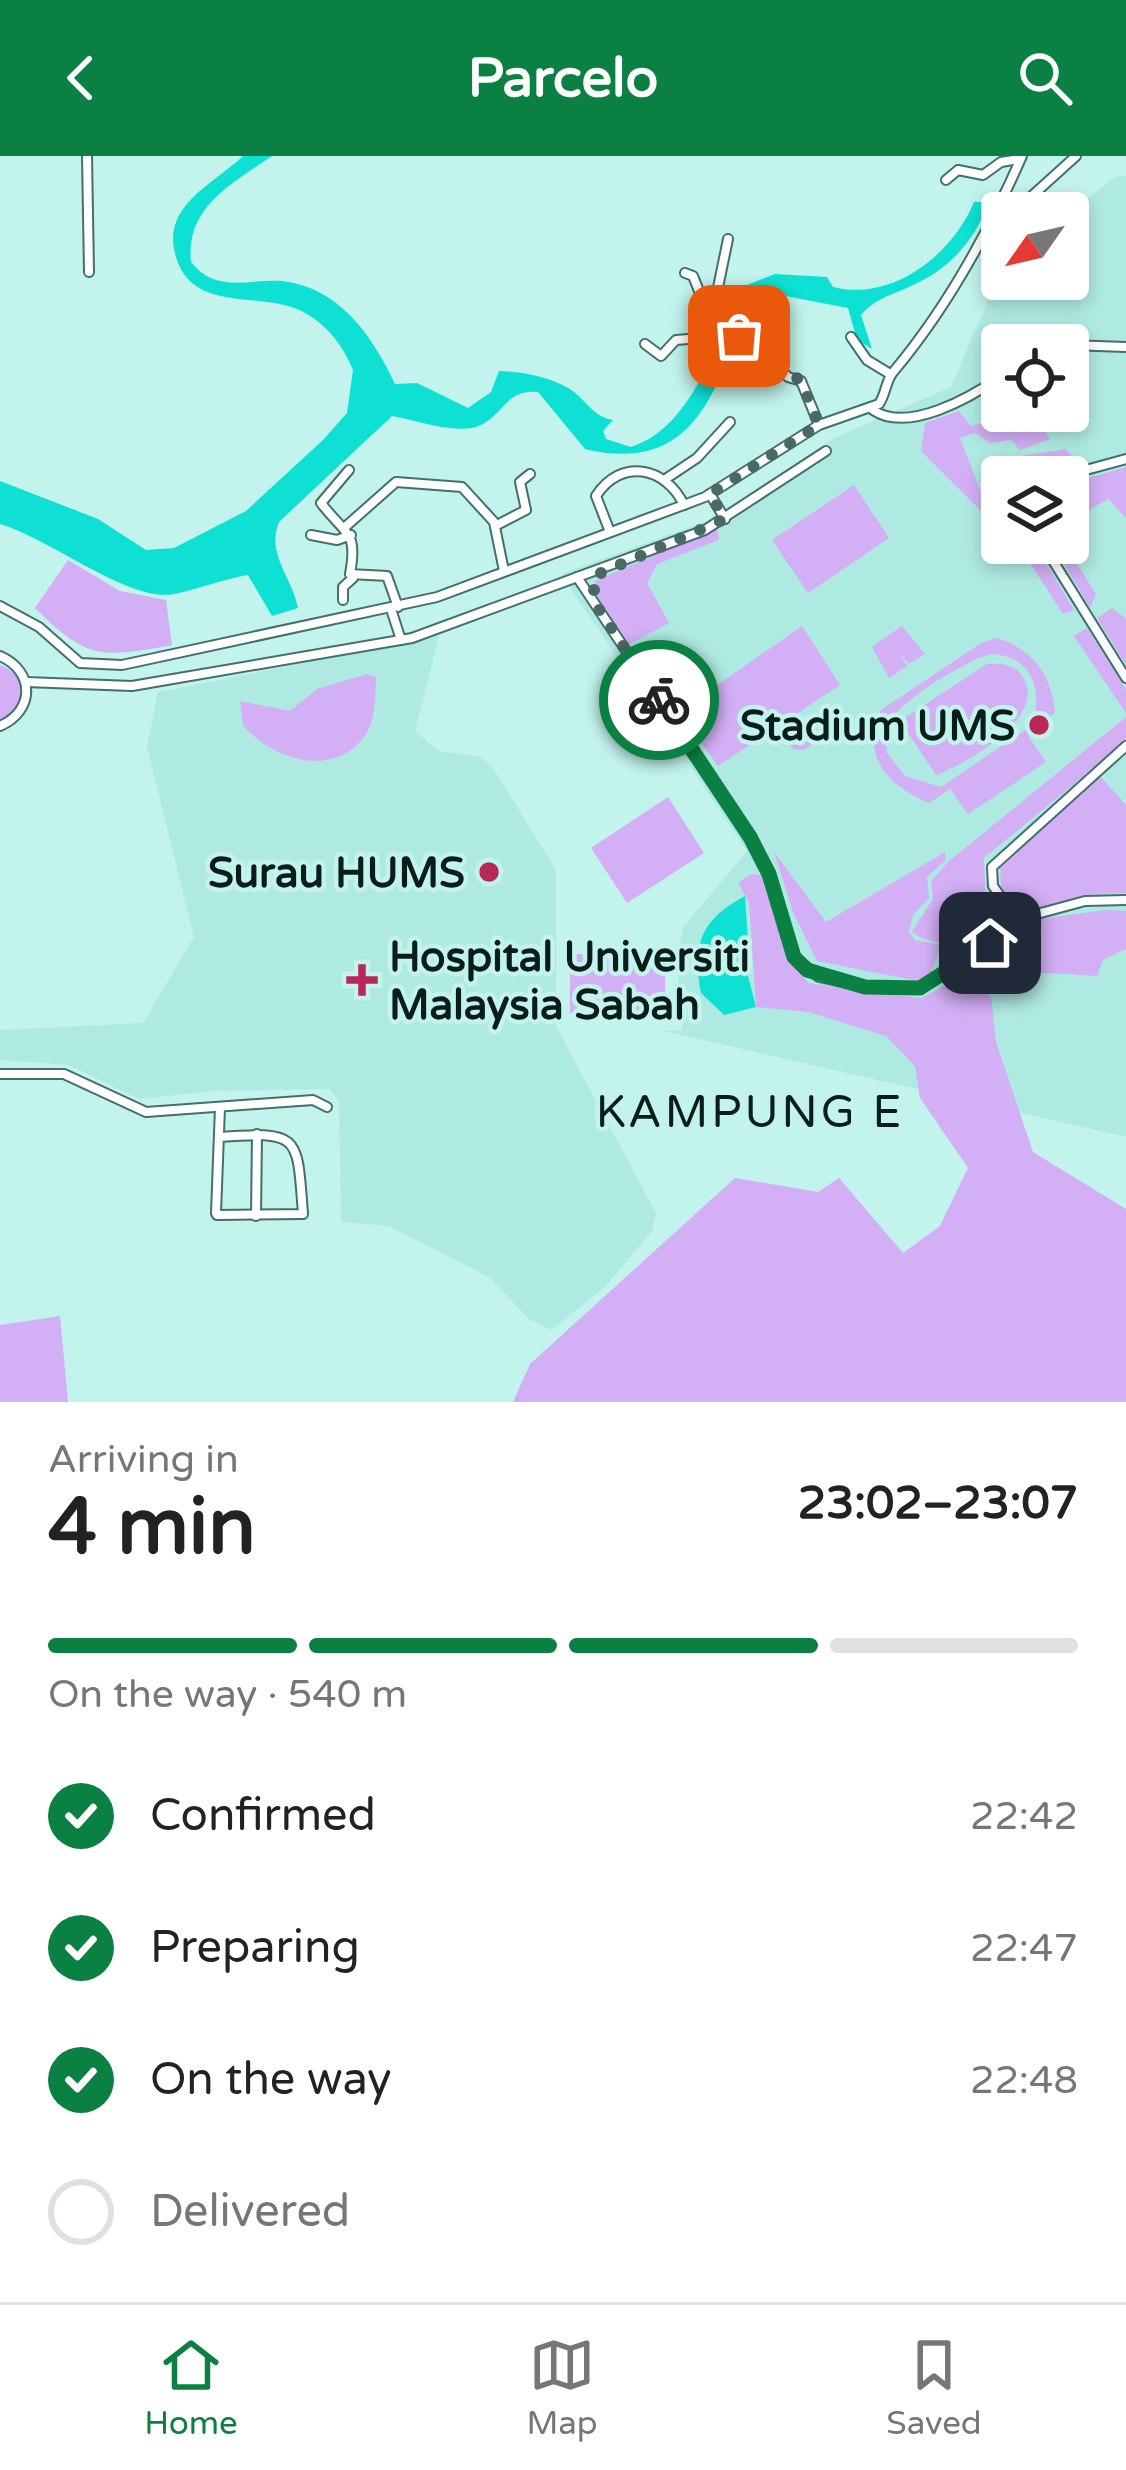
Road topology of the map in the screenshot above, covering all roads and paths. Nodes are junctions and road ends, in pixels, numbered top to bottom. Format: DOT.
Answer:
graph roads {
  1 [pos="87,156"];
  2 [pos="1076,156"];
  3 [pos="1021,157"];
  4 [pos="946,180"];
  5 [pos="1004,192"];
  6 [pos="1036,192"];
  7 [pos="981,234"];
  8 [pos="728,239"];
  9 [pos="89,272"];
  10 [pos="685,273"];
  11 [pos="707,304"];
  12 [pos="721,327"];
  13 [pos="851,338"];
  14 [pos="644,344"];
  15 [pos="1089,346"];
  16 [pos="1126,347"];
  17 [pos="890,374"];
  18 [pos="981,390"];
  19 [pos="873,410"];
  20 [pos="730,422"];
  21 [pos="819,425"];
  22 [pos="826,451"];
  23 [pos="1126,460"];
  24 [pos="349,470"];
  25 [pos="1089,470"];
  26 [pos="530,474"];
  27 [pos="667,478"];
  28 [pos="710,494"];
  29 [pos="684,505"];
  30 [pos="725,519"];
  31 [pos="495,526"];
  32 [pos="348,531"];
  33 [pos="610,532"];
  34 [pos="310,535"];
  35 [pos="1055,564"];
  36 [pos="601,569"];
  37 [pos="504,571"];
  38 [pos="577,577"];
  39 [pos="353,578"];
  40 [pos="551,586"];
  41 [pos="343,601"];
  42 [pos="594,602"];
  43 [pos="0,606"];
  44 [pos="394,608"];
  45 [pos="401,640"];
  46 [pos="0,656"];
  47 [pos="1126,678"];
  48 [pos="26,682"];
  49 [pos="0,726"];
  50 [pos="1126,746"];
  51 [pos="1126,900"];
  52 [pos="1019,923"];
  53 [pos="0,1074"];
  54 [pos="220,1107"];
  55 [pos="327,1107"];
  56 [pos="257,1134"];
  57 [pos="219,1137"];
  58 [pos="256,1216"];
  1 -- 9 [label="street"];
  2 -- 6 [label="street"];
  3 -- 4 [label="street"];
  3 -- 5 [label="street"];
  7 -- 17 [label="street"];
  8 -- 11 [label="street"];
  10 -- 11 [label="street"];
  11 -- 12 [label="street"];
  12 -- 14 [label="street"];
  12 -- 21 [label="street"];
  13 -- 17 [label="street"];
  15 -- 16 [label="street"];
  17 -- 19 [label="street"];
  18 -- 19 [label="street"];
  19 -- 21 [label="street"];
  20 -- 27 [label="street"];
  21 -- 28 [label="street"];
  22 -- 30 [label="street"];
  23 -- 25 [label="street"];
  24 -- 32 [label="street"];
  26 -- 31 [label="street"];
  27 -- 29 [label="street"];
  27 -- 33 [label="street"];
  28 -- 29 [label="street"];
  28 -- 30 [label="street"];
  29 -- 33 [label="street"];
  30 -- 36 [label="street"];
  31 -- 32 [label="street"];
  31 -- 37 [label="street"];
  32 -- 34 [label="street"];
  32 -- 39 [label="street"];
  33 -- 37 [label="street"];
  35 -- 47 [label="street"];
  36 -- 38 [label="street"];
  36 -- 42 [label="street"];
  37 -- 44 [label="street"];
  38 -- 40 [label="street"];
  38 -- 42 [label="street"];
  39 -- 41 [label="street"];
  39 -- 44 [label="street"];
  40 -- 42 [label="street"];
  40 -- 45 [label="street"];
  42 -- 52 [label="street"];
  43 -- 44 [label="street"];
  44 -- 45 [label="street"];
  45 -- 48 [label="street"];
  46 -- 48 [label="street"];
  48 -- 49 [label="street"];
  50 -- 52 [label="street"];
  51 -- 52 [label="street"];
  53 -- 54 [label="street"];
  54 -- 55 [label="street"];
  54 -- 57 [label="street"];
  56 -- 57 [label="street"];
  56 -- 58 [label="street"];
  56 -- 58 [label="street"];
  57 -- 58 [label="street"];
}
